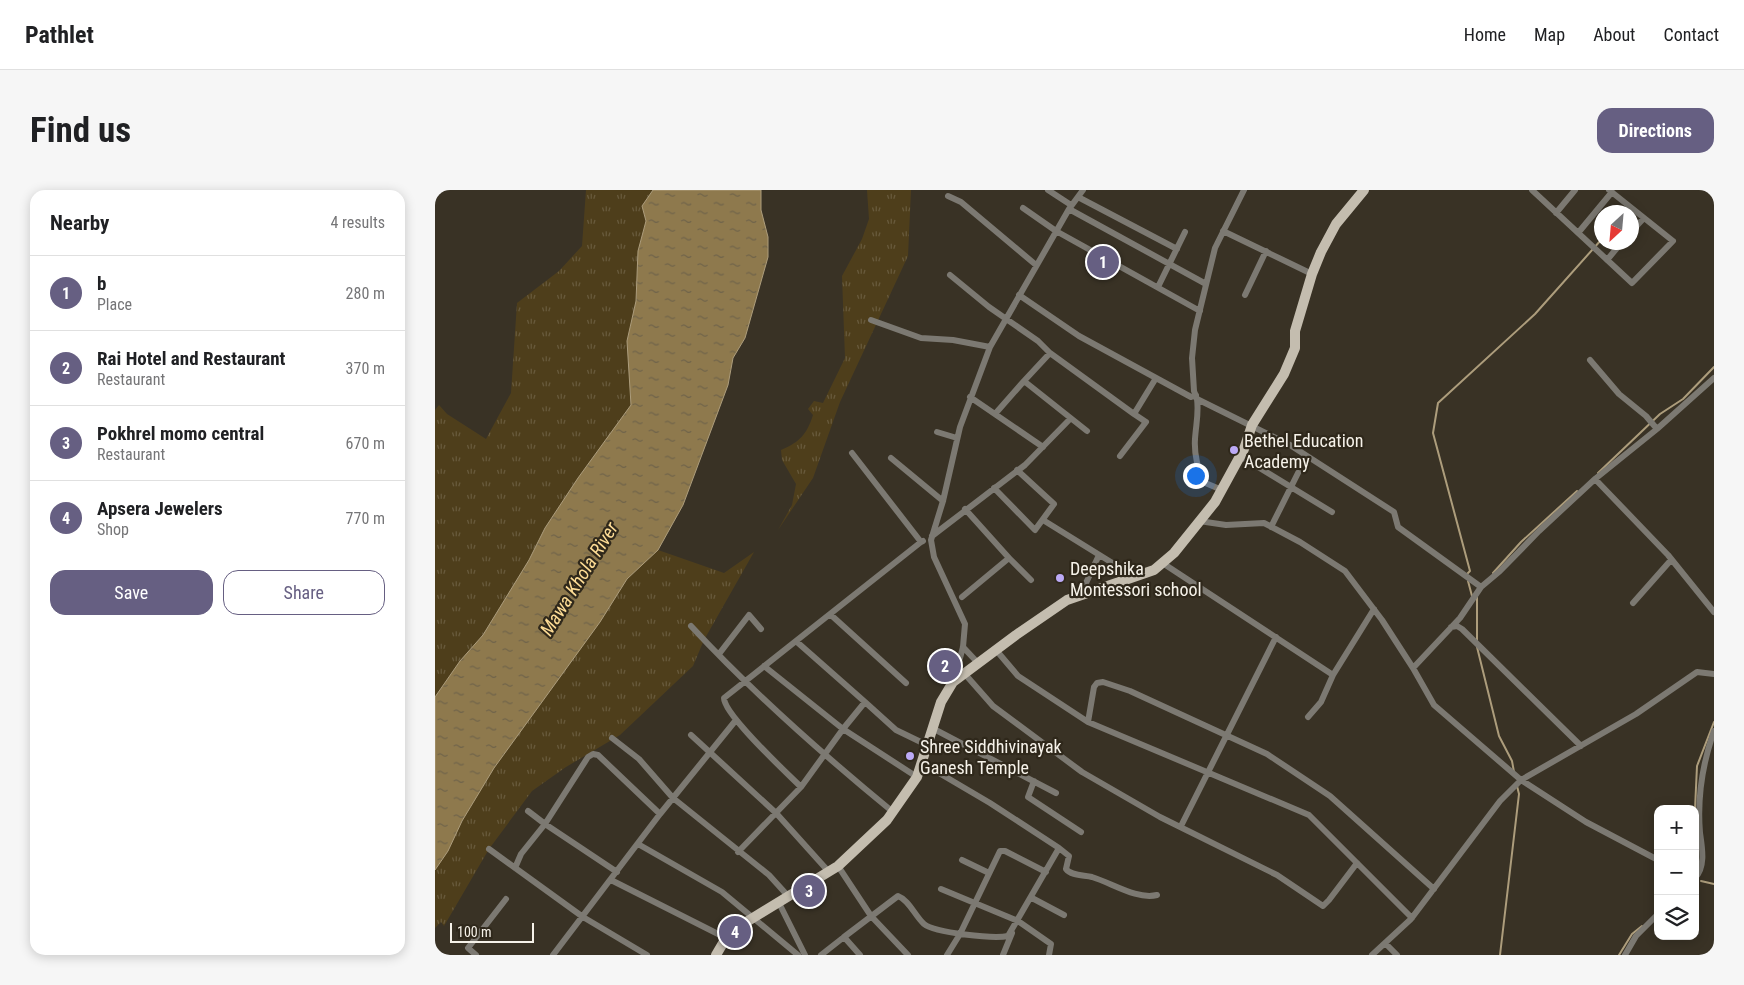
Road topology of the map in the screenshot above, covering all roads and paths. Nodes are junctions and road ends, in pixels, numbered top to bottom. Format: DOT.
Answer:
graph roads {
  1 [pos="1047,190"];
  2 [pos="1083,190"];
  3 [pos="1243,190"];
  4 [pos="1364,190"];
  5 [pos="1532,190"];
  6 [pos="1575,190"];
  7 [pos="1610,191"];
  8 [pos="948,196"];
  9 [pos="1078,196"];
  10 [pos="1070,207"];
  11 [pos="1023,208"];
  12 [pos="1556,213"];
  13 [pos="1644,218"];
  14 [pos="1639,223"];
  15 [pos="1056,231"];
  16 [pos="1223,231"];
  17 [pos="1185,232"];
  18 [pos="1578,233"];
  19 [pos="1177,249"];
  20 [pos="1615,250"];
  21 [pos="1266,251"];
  22 [pos="1607,260"];
  23 [pos="1169,264"];
  24 [pos="1036,265"];
  25 [pos="1312,274"];
  26 [pos="950,275"];
  27 [pos="1206,284"];
  28 [pos="1159,287"];
  29 [pos="1245,294"];
  30 [pos="1019,295"];
  31 [pos="1200,311"];
  32 [pos="1005,318"];
  33 [pos="871,320"];
  34 [pos="990,347"];
  35 [pos="1050,354"];
  36 [pos="1590,360"];
  37 [pos="1156,378"];
  38 [pos="1714,378"];
  39 [pos="1024,381"];
  40 [pos="970,397"];
  41 [pos="1196,397"];
  42 [pos="995,414"];
  43 [pos="1134,414"];
  44 [pos="1070,419"];
  45 [pos="1252,425"];
  46 [pos="1657,429"];
  47 [pos="1087,431"];
  48 [pos="937,432"];
  49 [pos="957,438"];
  50 [pos="1043,447"];
  51 [pos="852,453"];
  52 [pos="1120,456"];
  53 [pos="1240,456"];
  54 [pos="1307,457"];
  55 [pos="891,458"];
  56 [pos="1017,470"];
  57 [pos="1595,479"];
  58 [pos="1292,487"];
  59 [pos="994,488"];
  60 [pos="1222,490"];
  61 [pos="943,501"];
  62 [pos="965,509"];
  63 [pos="1332,512"];
  64 [pos="1043,520"];
  65 [pos="1199,521"];
  66 [pos="1271,527"];
  67 [pos="932,536"];
  68 [pos="921,542"];
  69 [pos="1099,555"];
  70 [pos="1009,558"];
  71 [pos="1671,560"];
  72 [pos="1163,564"];
  73 [pos="1136,578"];
  74 [pos="1031,580"];
  75 [pos="1481,587"];
  76 [pos="1086,594"];
  77 [pos="962,597"];
  78 [pos="1633,603"];
  79 [pos="1374,609"];
  80 [pos="1714,612"];
  81 [pos="831,615"];
  82 [pos="1459,619"];
  83 [pos="691,626"];
  84 [pos="1451,627"];
  85 [pos="1461,628"];
  86 [pos="761,629"];
  87 [pos="1276,637"];
  88 [pos="797,642"];
  89 [pos="963,647"];
  90 [pos="995,650"];
  91 [pos="719,654"];
  92 [pos="978,663"];
  93 [pos="764,666"];
  94 [pos="1413,668"];
  95 [pos="964,673"];
  96 [pos="1714,674"];
  97 [pos="1333,675"];
  98 [pos="953,682"];
  99 [pos="744,683"];
  100 [pos="906,683"];
  101 [pos="865,702"];
  102 [pos="1309,717"];
  103 [pos="736,720"];
  104 [pos="1088,722"];
  105 [pos="932,728"];
  106 [pos="843,729"];
  107 [pos="1714,731"];
  108 [pos="691,735"];
  109 [pos="1226,736"];
  110 [pos="612,738"];
  111 [pos="927,745"];
  112 [pos="1581,746"];
  113 [pos="710,754"];
  114 [pos="823,755"];
  115 [pos="922,763"];
  116 [pos="1207,772"];
  117 [pos="917,777"];
  118 [pos="1521,780"];
  119 [pos="1034,781"];
  120 [pos="801,787"];
  121 [pos="1056,792"];
  122 [pos="673,798"];
  123 [pos="528,810"];
  124 [pos="893,812"];
  125 [pos="776,813"];
  126 [pos="660,814"];
  127 [pos="545,824"];
  128 [pos="1181,826"];
  129 [pos="1081,832"];
  130 [pos="638,844"];
  131 [pos="1059,848"];
  132 [pos="489,849"];
  133 [pos="738,852"];
  134 [pos="1654,858"];
  135 [pos="962,860"];
  136 [pos="1357,863"];
  137 [pos="838,866"];
  138 [pos="515,868"];
  139 [pos="617,872"];
  140 [pos="829,872"];
  141 [pos="1046,872"];
  142 [pos="989,873"];
  143 [pos="1699,874"];
  144 [pos="611,880"];
  145 [pos="941,889"];
  146 [pos="1434,890"];
  147 [pos="1157,895"];
  148 [pos="788,896"];
  149 [pos="1031,898"];
  150 [pos="506,899"];
  151 [pos="778,901"];
  152 [pos="975,901"];
  153 [pos="871,916"];
  154 [pos="1064,916"];
  155 [pos="583,917"];
  156 [pos="752,918"];
  157 [pos="1412,918"];
  158 [pos="1654,918"];
  159 [pos="1018,920"];
  160 [pos="1014,928"];
  161 [pos="960,934"];
  162 [pos="844,937"];
  163 [pos="726,938"];
  164 [pos="1385,943"];
  165 [pos="789,952"];
  166 [pos="476,955"];
  167 [pos="553,955"];
  168 [pos="647,955"];
  169 [pos="716,955"];
  170 [pos="798,955"];
  171 [pos="805,955"];
  172 [pos="821,955"];
  173 [pos="860,955"];
  174 [pos="908,955"];
  175 [pos="947,955"];
  176 [pos="1003,955"];
  177 [pos="1049,955"];
  178 [pos="1372,955"];
  179 [pos="1397,955"];
  180 [pos="1625,955"];
  1 -- 10 [label="street"];
  2 -- 9 [label="street"];
  3 -- 16 [label="street"];
  4 -- 25 [label="main road"];
  5 -- 12 [label="street"];
  6 -- 12 [label="street"];
  7 -- 13 [label="street"];
  7 -- 18 [label="street"];
  8 -- 24 [label="street"];
  9 -- 10 [label="street"];
  9 -- 19 [label="street"];
  10 -- 15 [label="street"];
  10 -- 23 [label="street"];
  11 -- 15 [label="street"];
  12 -- 18 [label="street"];
  13 -- 14 [label="street"];
  13 -- 22 [label="street"];
  15 -- 24 [label="street"];
  15 -- 28 [label="street"];
  16 -- 21 [label="street"];
  16 -- 27 [label="street"];
  17 -- 19 [label="street"];
  18 -- 22 [label="street"];
  19 -- 23 [label="street"];
  20 -- 22 [label="street"];
  21 -- 25 [label="street"];
  21 -- 29 [label="street"];
  23 -- 27 [label="street"];
  23 -- 28 [label="street"];
  24 -- 30 [label="street"];
  25 -- 45 [label="main road"];
  26 -- 32 [label="street"];
  27 -- 31 [label="street"];
  28 -- 31 [label="street"];
  30 -- 32 [label="street"];
  30 -- 37 [label="street"];
  31 -- 41 [label="street"];
  32 -- 34 [label="street"];
  32 -- 35 [label="street"];
  33 -- 34 [label="street"];
  34 -- 40 [label="street"];
  35 -- 39 [label="street"];
  35 -- 43 [label="street"];
  36 -- 46 [label="street"];
  37 -- 41 [label="street"];
  37 -- 43 [label="street"];
  38 -- 46 [label="street"];
  39 -- 42 [label="street"];
  39 -- 44 [label="street"];
  40 -- 42 [label="street"];
  40 -- 49 [label="street"];
  41 -- 45 [label="street"];
  41 -- 60 [label="street"];
  42 -- 50 [label="street"];
  43 -- 52 [label="street"];
  44 -- 47 [label="street"];
  44 -- 50 [label="street"];
  45 -- 53 [label="main road"];
  45 -- 54 [label="street"];
  46 -- 57 [label="street"];
  48 -- 49 [label="street"];
  49 -- 61 [label="street"];
  50 -- 56 [label="street"];
  51 -- 68 [label="street"];
  53 -- 58 [label="street"];
  53 -- 60 [label="main road"];
  54 -- 58 [label="street"];
  54 -- 75 [label="street"];
  55 -- 61 [label="street"];
  56 -- 59 [label="street"];
  56 -- 64 [label="street"];
  57 -- 71 [label="street"];
  57 -- 75 [label="street"];
  58 -- 63 [label="street"];
  58 -- 66 [label="street"];
  59 -- 62 [label="street"];
  59 -- 64 [label="street"];
  60 -- 65 [label="main road"];
  61 -- 67 [label="street"];
  62 -- 67 [label="street"];
  62 -- 70 [label="street"];
  64 -- 69 [label="street"];
  65 -- 66 [label="street"];
  65 -- 72 [label="main road"];
  66 -- 79 [label="street"];
  67 -- 68 [label="street"];
  67 -- 89 [label="street"];
  68 -- 81 [label="street"];
  69 -- 73 [label="street"];
  69 -- 76 [label="street"];
  70 -- 74 [label="street"];
  70 -- 77 [label="street"];
  71 -- 78 [label="street"];
  71 -- 80 [label="street"];
  72 -- 73 [label="main road"];
  72 -- 87 [label="street"];
  73 -- 76 [label="main road"];
  75 -- 82 [label="street"];
  76 -- 90 [label="main road"];
  79 -- 94 [label="street"];
  79 -- 97 [label="street"];
  81 -- 88 [label="street"];
  81 -- 100 [label="street"];
  82 -- 84 [label="street"];
  82 -- 85 [label="street"];
  83 -- 91 [label="street"];
  84 -- 85 [label="street"];
  84 -- 94 [label="street"];
  85 -- 112 [label="street"];
  86 -- 91 [label="street"];
  87 -- 97 [label="street"];
  87 -- 109 [label="street"];
  88 -- 93 [label="street"];
  88 -- 101 [label="street"];
  89 -- 92 [label="street"];
  89 -- 98 [label="street"];
  90 -- 92 [label="main road"];
  90 -- 104 [label="street"];
  91 -- 99 [label="street"];
  92 -- 95 [label="main road"];
  93 -- 99 [label="street"];
  93 -- 106 [label="street"];
  94 -- 118 [label="street"];
  95 -- 98 [label="main road"];
  95 -- 128 [label="street"];
  96 -- 112 [label="street"];
  97 -- 102 [label="street"];
  98 -- 105 [label="main road"];
  99 -- 103 [label="street"];
  99 -- 114 [label="street"];
  101 -- 106 [label="street"];
  101 -- 111 [label="street"];
  103 -- 113 [label="street"];
  103 -- 120 [label="street"];
  104 -- 109 [label="street"];
  104 -- 116 [label="street"];
  105 -- 111 [label="main road"];
  105 -- 119 [label="street"];
  106 -- 114 [label="street"];
  106 -- 117 [label="street"];
  107 -- 143 [label="street"];
  108 -- 113 [label="street"];
  109 -- 116 [label="street"];
  109 -- 146 [label="street"];
  110 -- 122 [label="street"];
  111 -- 115 [label="main road"];
  112 -- 118 [label="street"];
  113 -- 122 [label="street"];
  113 -- 125 [label="street"];
  114 -- 120 [label="street"];
  114 -- 124 [label="street"];
  115 -- 117 [label="main road"];
  115 -- 131 [label="street"];
  116 -- 128 [label="street"];
  116 -- 136 [label="street"];
  117 -- 124 [label="main road"];
  118 -- 134 [label="street"];
  118 -- 146 [label="street"];
  119 -- 121 [label="street"];
  119 -- 129 [label="street"];
  120 -- 125 [label="street"];
  122 -- 126 [label="street"];
  122 -- 133 [label="street"];
  123 -- 127 [label="street"];
  124 -- 137 [label="main road"];
  125 -- 133 [label="street"];
  125 -- 140 [label="street"];
  126 -- 127 [label="street"];
  126 -- 130 [label="street"];
  127 -- 138 [label="street"];
  127 -- 139 [label="street"];
  128 -- 136 [label="street"];
  130 -- 139 [label="street"];
  130 -- 156 [label="street"];
  131 -- 141 [label="street"];
  131 -- 147 [label="street"];
  132 -- 138 [label="street"];
  133 -- 148 [label="street"];
  135 -- 142 [label="street"];
  136 -- 157 [label="street"];
  137 -- 140 [label="main road"];
  137 -- 153 [label="street"];
  138 -- 155 [label="street"];
  139 -- 144 [label="street"];
  140 -- 148 [label="main road"];
  141 -- 142 [label="street"];
  141 -- 149 [label="street"];
  142 -- 152 [label="street"];
  144 -- 155 [label="street"];
  144 -- 163 [label="street"];
  145 -- 152 [label="street"];
  146 -- 157 [label="street"];
  148 -- 151 [label="main road"];
  149 -- 154 [label="street"];
  149 -- 159 [label="street"];
  150 -- 166 [label="street"];
  151 -- 156 [label="main road"];
  151 -- 171 [label="street"];
  152 -- 159 [label="street"];
  152 -- 161 [label="street"];
  153 -- 161 [label="street"];
  153 -- 162 [label="street"];
  153 -- 174 [label="street"];
  155 -- 167 [label="street"];
  155 -- 168 [label="street"];
  156 -- 163 [label="main road"];
  156 -- 165 [label="street"];
  157 -- 164 [label="street"];
  158 -- 180 [label="street"];
  159 -- 160 [label="street"];
  159 -- 177 [label="street"];
  160 -- 161 [label="street"];
  160 -- 176 [label="street"];
  161 -- 175 [label="street"];
  162 -- 172 [label="street"];
  162 -- 173 [label="street"];
  163 -- 169 [label="main road"];
  164 -- 178 [label="street"];
  164 -- 179 [label="street"];
  165 -- 170 [label="street"];
}
